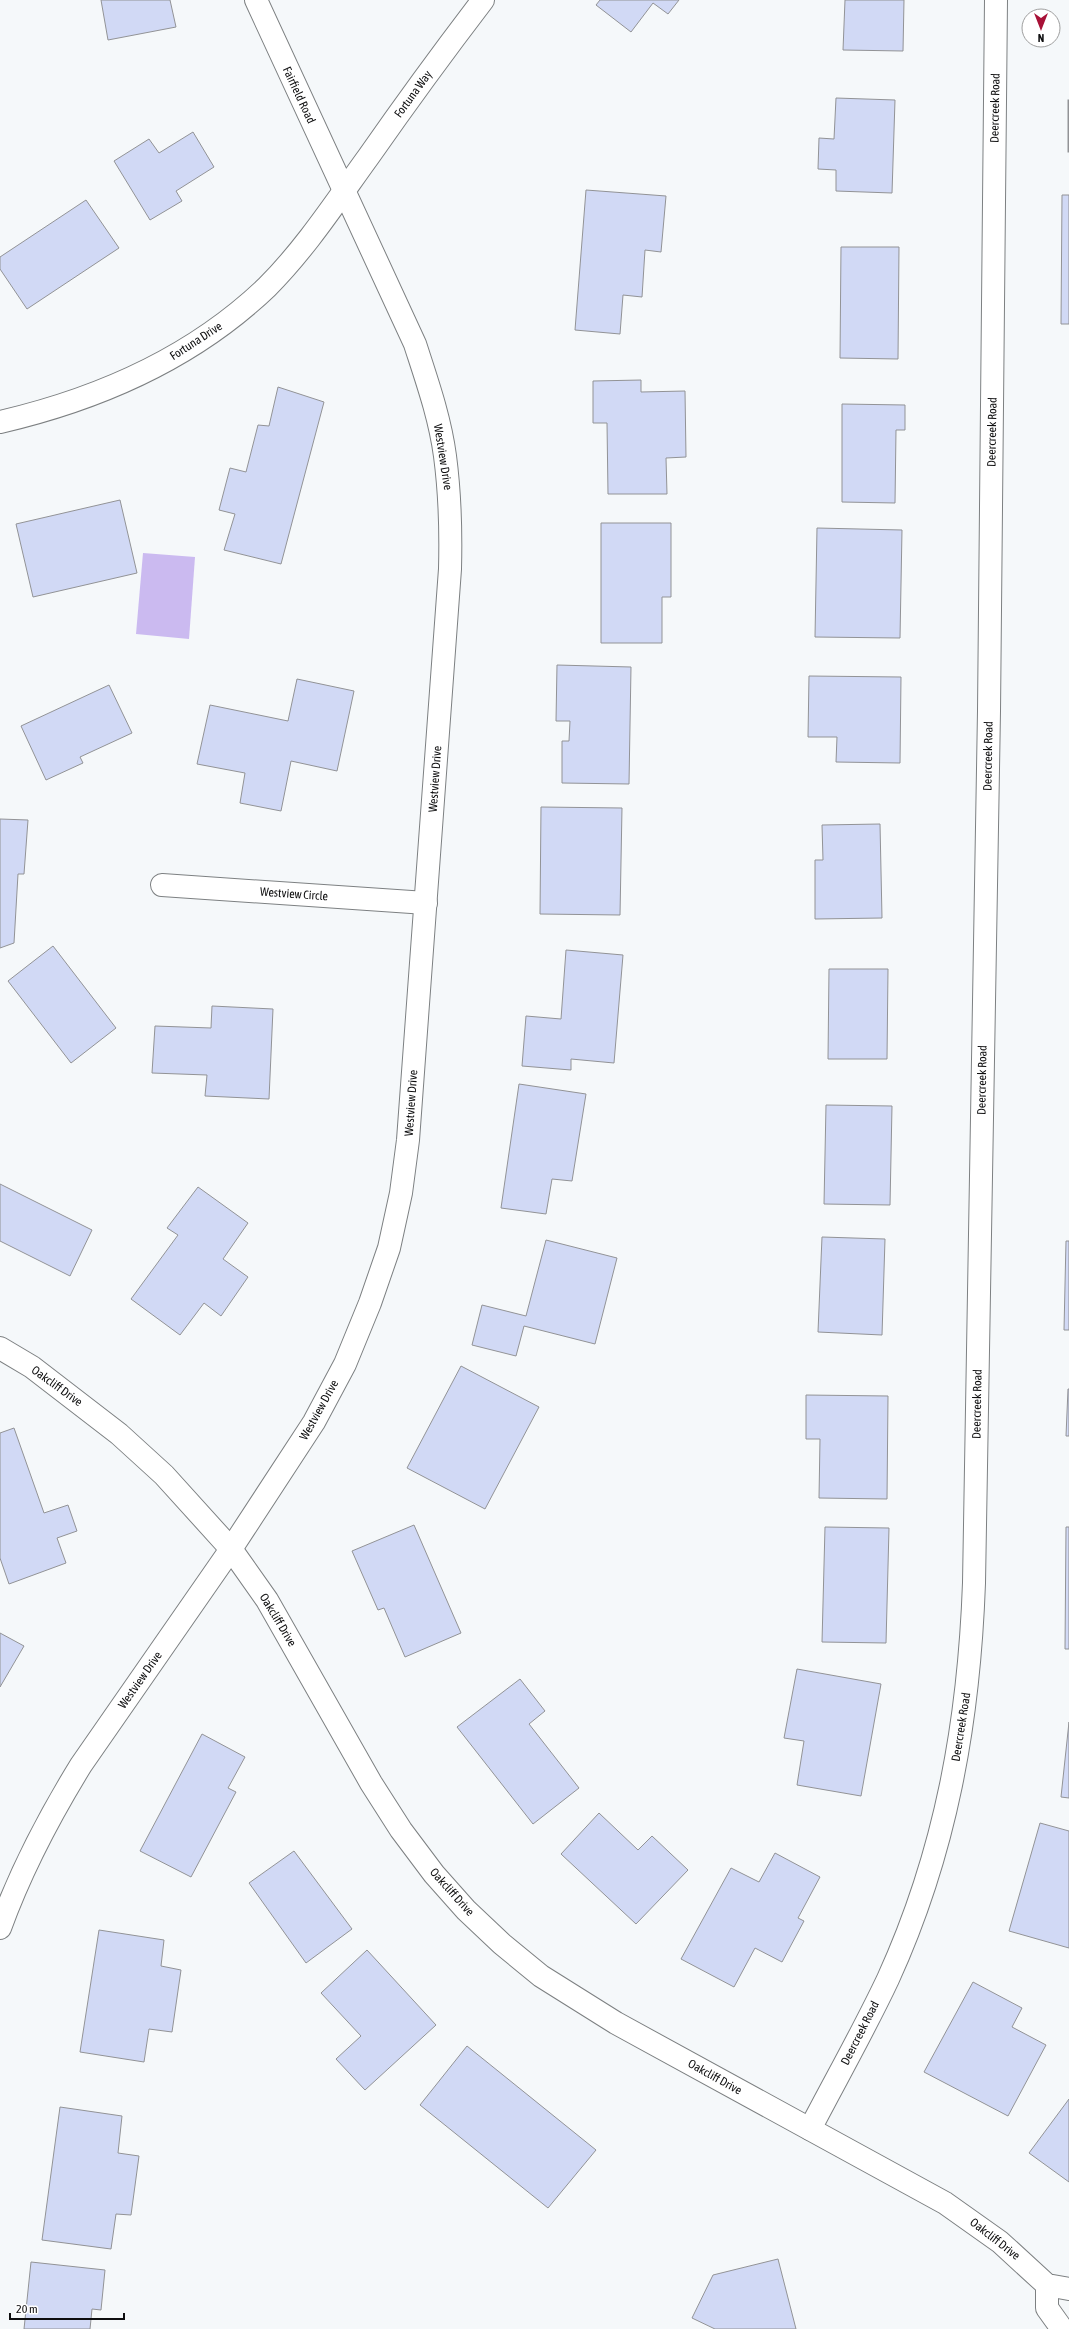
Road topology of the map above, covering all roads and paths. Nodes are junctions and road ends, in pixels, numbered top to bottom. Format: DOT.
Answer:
graph roads {
  1 [pos="256,0"];
  2 [pos="483,0"];
  3 [pos="996,0"];
  4 [pos="344,190"];
  5 [pos="0,422"];
  6 [pos="162,885"];
  7 [pos="426,903"];
  8 [pos="0,1348"];
  9 [pos="231,1549"];
  10 [pos="0,1928"];
  11 [pos="810,2129"];
  12 [pos="1047,2285"];
  13 [pos="1069,2289"];
  14 [pos="1062,2329"];
  1 -- 4 [label="street, Fairfield Road"];
  2 -- 4 [label="street, Fortuna Way"];
  3 -- 11 [label="street, Deercreek Road"];
  4 -- 5 [label="street, Fortuna Drive"];
  4 -- 7 [label="street, Westview Drive"];
  6 -- 7 [label="street, Westview Circle"];
  7 -- 9 [label="street, Westview Drive"];
  8 -- 9 [label="street, Oakcliff Drive"];
  9 -- 10 [label="street, Westview Drive"];
  9 -- 11 [label="street, Oakcliff Drive"];
  11 -- 12 [label="street, Oakcliff Drive"];
  12 -- 13 [label="street"];
  12 -- 14 [label="street"];
}
